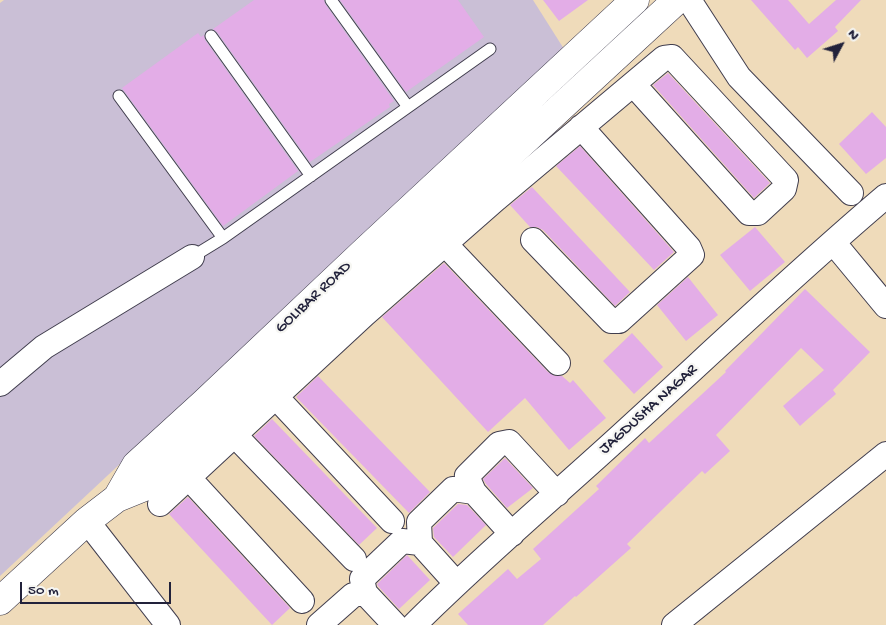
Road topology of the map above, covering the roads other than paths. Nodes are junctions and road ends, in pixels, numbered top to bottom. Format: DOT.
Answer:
graph roads {
  1 [pos="331,0"];
  2 [pos="635,0"];
  3 [pos="675,2"];
  4 [pos="211,36"];
  5 [pos="490,48"];
  6 [pos="633,84"];
  7 [pos="119,96"];
  8 [pos="408,107"];
  9 [pos="581,127"];
  10 [pos="311,176"];
  11 [pos="852,193"];
  12 [pos="886,196"];
  13 [pos="223,238"];
  14 [pos="534,240"];
  15 [pos="833,242"];
  16 [pos="445,244"];
  17 [pos="192,257"];
  18 [pos="886,306"];
  19 [pos="558,363"];
  20 [pos="0,384"];
  21 [pos="275,396"];
  22 [pos="219,419"];
  23 [pos="886,454"];
  24 [pos="188,477"];
  25 [pos="474,492"];
  26 [pos="557,494"];
  27 [pos="160,504"];
  28 [pos="392,520"];
  29 [pos="87,521"];
  30 [pos="512,534"];
  31 [pos="420,543"];
  32 [pos="354,559"];
  33 [pos="456,583"];
  34 [pos="366,593"];
  35 [pos="0,601"];
  36 [pos="302,601"];
  37 [pos="168,625"];
  38 [pos="319,625"];
  39 [pos="395,625"];
  40 [pos="414,625"];
  41 [pos="674,625"];
  1 -- 8 [label="lane"];
  2 -- 22 [label="street, GOLIBAR ROAD"];
  3 -- 11 [label="street"];
  3 -- 22 [label="street"];
  4 -- 10 [label="lane"];
  5 -- 8 [label="lane"];
  6 -- 6 [label="street"];
  6 -- 9 [label="street"];
  7 -- 13 [label="lane"];
  8 -- 10 [label="lane"];
  9 -- 14 [label="street"];
  9 -- 16 [label="street"];
  10 -- 13 [label="lane"];
  12 -- 15 [label="street, JAGDUSHA NAGAR"];
  13 -- 17 [label="lane"];
  15 -- 18 [label="street"];
  15 -- 26 [label="street, JAGDUSHA NAGAR"];
  16 -- 19 [label="street"];
  16 -- 21 [label="street"];
  17 -- 20 [label="street"];
  21 -- 22 [label="street"];
  21 -- 28 [label="street"];
  22 -- 24 [label="street"];
  22 -- 29 [label="street, GOLIBAR ROAD"];
  22 -- 32 [label="street"];
  23 -- 41 [label="street"];
  24 -- 27 [label="street"];
  24 -- 36 [label="street"];
  25 -- 26 [label="street"];
  25 -- 30 [label="street"];
  25 -- 31 [label="street"];
  26 -- 30 [label="street, JAGDUSHA NAGAR"];
  29 -- 35 [label="street, GOLIBAR ROAD"];
  29 -- 37 [label="street"];
  30 -- 33 [label="street, JAGDUSHA NAGAR"];
  31 -- 33 [label="street"];
  31 -- 34 [label="street"];
  33 -- 40 [label="street, JAGDUSHA NAGAR"];
  34 -- 38 [label="street"];
  34 -- 39 [label="street"];
}
